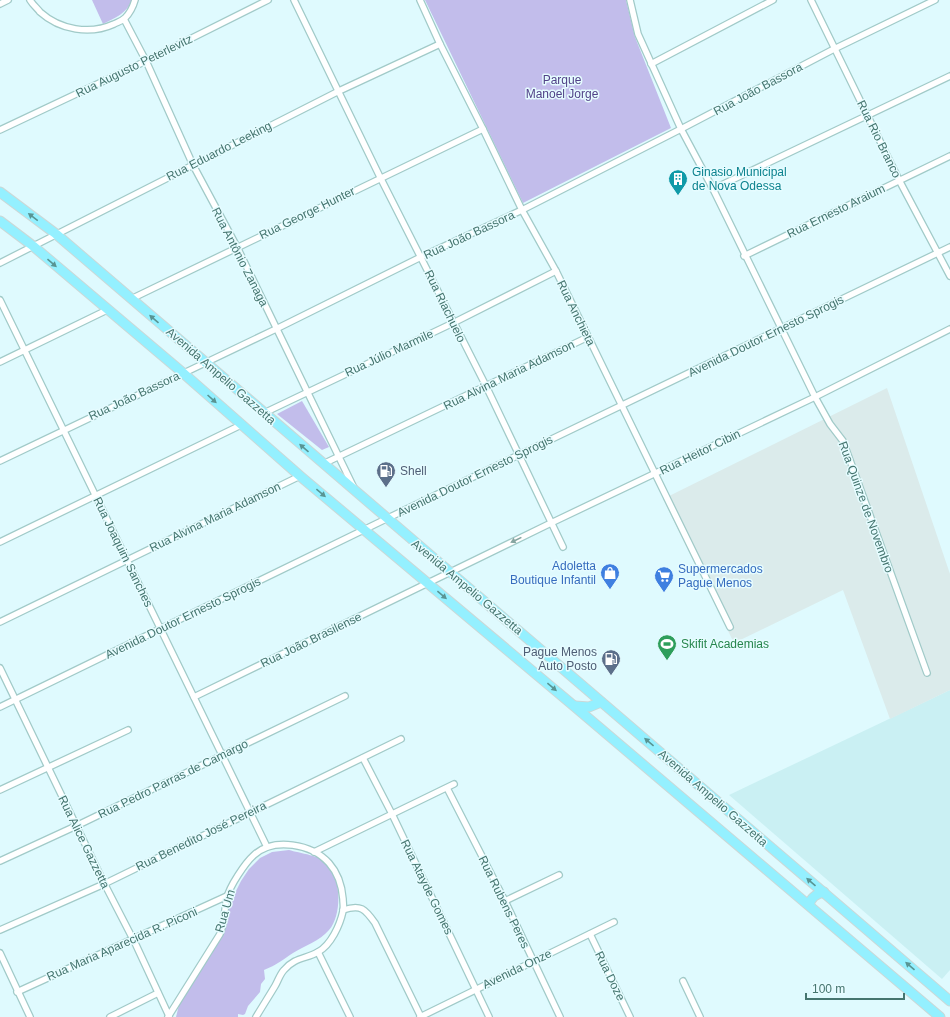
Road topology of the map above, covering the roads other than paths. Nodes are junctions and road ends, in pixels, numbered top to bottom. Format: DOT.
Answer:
graph roads {
  1 [pos="8,0"];
  2 [pos="30,0"];
  3 [pos="136,0"];
  4 [pos="268,0"];
  5 [pos="294,0"];
  6 [pos="420,0"];
  7 [pos="630,0"];
  8 [pos="773,0"];
  9 [pos="811,0"];
  10 [pos="935,0"];
  11 [pos="0,4"];
  12 [pos="124,19"];
  13 [pos="440,44"];
  14 [pos="834,49"];
  15 [pos="146,61"];
  16 [pos="651,64"];
  17 [pos="950,76"];
  18 [pos="339,91"];
  19 [pos="867,115"];
  20 [pos="484,128"];
  21 [pos="681,129"];
  22 [pos="0,130"];
  23 [pos="950,156"];
  24 [pos="193,165"];
  25 [pos="380,177"];
  26 [pos="899,180"];
  27 [pos="713,189"];
  28 [pos="0,192"];
  29 [pos="522,210"];
  30 [pos="0,221"];
  31 [pos="56,234"];
  32 [pos="33,246"];
  33 [pos="950,247"];
  34 [pos="237,248"];
  35 [pos="938,252"];
  36 [pos="744,256"];
  37 [pos="421,257"];
  38 [pos="0,262"];
  39 [pos="556,271"];
  40 [pos="950,276"];
  41 [pos="131,298"];
  42 [pos="0,300"];
  43 [pos="107,310"];
  44 [pos="453,323"];
  45 [pos="781,328"];
  46 [pos="276,329"];
  47 [pos="950,329"];
  48 [pos="588,337"];
  49 [pos="24,350"];
  50 [pos="0,362"];
  51 [pos="205,362"];
  52 [pos="183,373"];
  53 [pos="486,386"];
  54 [pos="307,392"];
  55 [pos="814,396"];
  56 [pos="622,406"];
  57 [pos="264,413"];
  58 [pos="241,425"];
  59 [pos="64,430"];
  60 [pos="339,456"];
  61 [pos="518,456"];
  62 [pos="0,462"];
  63 [pos="323,464"];
  64 [pos="655,474"];
  65 [pos="300,476"];
  66 [pos="357,494"];
  67 [pos="95,496"];
  68 [pos="386,519"];
  69 [pos="551,523"];
  70 [pos="365,529"];
  71 [pos="0,542"];
  72 [pos="563,547"];
  73 [pos="127,560"];
  74 [pos="449,573"];
  75 [pos="428,582"];
  76 [pos="0,622"];
  77 [pos="730,627"];
  78 [pos="161,629"];
  79 [pos="0,668"];
  80 [pos="927,673"];
  81 [pos="345,696"];
  82 [pos="194,697"];
  83 [pos="16,700"];
  84 [pos="601,702"];
  85 [pos="574,706"];
  86 [pos="0,707"];
  87 [pos="128,730"];
  88 [pos="401,739"];
  89 [pos="222,755"];
  90 [pos="363,758"];
  91 [pos="48,768"];
  92 [pos="454,784"];
  93 [pos="447,788"];
  94 [pos="0,790"];
  95 [pos="250,812"];
  96 [pos="392,814"];
  97 [pos="76,826"];
  98 [pos="266,847"];
  99 [pos="314,852"];
  100 [pos="0,861"];
  101 [pos="559,875"];
  102 [pos="104,884"];
  103 [pos="824,892"];
  104 [pos="227,896"];
  105 [pos="505,901"];
  106 [pos="809,905"];
  107 [pos="343,910"];
  108 [pos="614,922"];
  109 [pos="0,930"];
  110 [pos="590,934"];
  111 [pos="132,939"];
  112 [pos="318,952"];
  113 [pos="0,954"];
  114 [pos="534,962"];
  115 [pos="683,981"];
  116 [pos="476,989"];
  117 [pos="17,992"];
  118 [pos="158,993"];
  119 [pos="950,1001"];
  120 [pos="30,1017"];
  121 [pos="110,1017"];
  122 [pos="168,1017"];
  123 [pos="256,1017"];
  124 [pos="350,1017"];
  125 [pos="420,1017"];
  126 [pos="489,1017"];
  127 [pos="560,1017"];
  128 [pos="630,1017"];
  129 [pos="700,1017"];
  130 [pos="940,1017"];
  1 -- 11 [label="street"];
  2 -- 12 [label="street"];
  3 -- 12 [label="street"];
  4 -- 15 [label="street, Rua Augusto Peterlevitz"];
  5 -- 18 [label="street, Rua Riachuelo"];
  6 -- 13 [label="street, Rua Anchieta"];
  7 -- 16 [label="street, Rua Quinze de Novembro"];
  8 -- 16 [label="street"];
  9 -- 14 [label="street, Rua Rio Branco"];
  10 -- 14 [label="street, Rua João Bassora"];
  12 -- 15 [label="street, Rua Antônio Zanaga"];
  13 -- 18 [label="street, Rua Eduardo Leeking"];
  13 -- 20 [label="street, Rua Anchieta"];
  14 -- 19 [label="street, Rua Rio Branco"];
  14 -- 21 [label="street, Rua João Bassora"];
  15 -- 22 [label="street, Rua Augusto Peterlevitz"];
  15 -- 24 [label="street, Rua Antônio Zanaga"];
  16 -- 21 [label="street, Rua Quinze de Novembro"];
  17 -- 19 [label="street"];
  18 -- 24 [label="street, Rua Eduardo Leeking"];
  18 -- 25 [label="street, Rua Riachuelo"];
  19 -- 26 [label="street, Rua Rio Branco"];
  19 -- 27 [label="street"];
  20 -- 25 [label="street, Rua George Hunter"];
  20 -- 29 [label="street, Rua Anchieta"];
  21 -- 27 [label="street, Rua Quinze de Novembro"];
  21 -- 29 [label="street, Rua João Bassora"];
  23 -- 26 [label="street, Rua Ernesto Araium"];
  24 -- 31 [label="street, Rua Eduardo Leeking"];
  24 -- 34 [label="street, Rua Antônio Zanaga"];
  25 -- 34 [label="street, Rua George Hunter"];
  25 -- 37 [label="street, Rua Riachuelo"];
  26 -- 35 [label="street, Rua Rio Branco"];
  26 -- 36 [label="street, Rua Ernesto Araium"];
  27 -- 36 [label="street, Rua Quinze de Novembro"];
  31 -- 28 [label="main road, Avenida Ampelio Gazzetta, one-way"];
  29 -- 37 [label="street, Rua João Bassora"];
  29 -- 39 [label="street, Rua Anchieta"];
  30 -- 32 [label="main road, Avenida Ampelio Gazzetta"];
  31 -- 32 [label="street, Rua Eduardo Leeking"];
  31 -- 41 [label="main road, Avenida Ampelio Gazzetta"];
  32 -- 38 [label="street, Rua Eduardo Leeking"];
  32 -- 43 [label="main road, Avenida Ampelio Gazzetta, one-way"];
  33 -- 35 [label="street, Avenida Doutor Ernesto Sprogis"];
  34 -- 41 [label="street, Rua George Hunter"];
  34 -- 46 [label="street, Rua Antônio Zanaga"];
  35 -- 40 [label="street, Rua Rio Branco"];
  35 -- 45 [label="street, Avenida Doutor Ernesto Sprogis"];
  36 -- 45 [label="street, Rua Quinze de Novembro"];
  37 -- 44 [label="street, Rua Riachuelo"];
  37 -- 46 [label="street, Rua João Bassora"];
  39 -- 44 [label="street, Rua Júlio Marmile"];
  39 -- 48 [label="street, Rua Anchieta"];
  51 -- 41 [label="main road, Avenida Ampelio Gazzetta, one-way"];
  42 -- 49 [label="street, Rua Joaquim Sanches"];
  43 -- 49 [label="street"];
  43 -- 52 [label="main road, Avenida Ampelio Gazzetta"];
  44 -- 53 [label="street, Rua Riachuelo"];
  44 -- 54 [label="street, Rua Júlio Marmile"];
  45 -- 55 [label="street, Rua Quinze de Novembro"];
  45 -- 56 [label="street, Avenida Doutor Ernesto Sprogis"];
  46 -- 51 [label="street, Rua João Bassora"];
  46 -- 54 [label="street, Rua Antônio Zanaga"];
  47 -- 55 [label="street, Rua Heitor Cibin"];
  48 -- 53 [label="street, Rua Alvina Maria Adamson"];
  48 -- 56 [label="street, Rua Anchieta"];
  49 -- 50 [label="street"];
  49 -- 59 [label="street, Rua Joaquim Sanches"];
  51 -- 52 [label="street, Rua João Bassora"];
  51 -- 57 [label="main road, Avenida Ampelio Gazzetta"];
  52 -- 58 [label="main road, Avenida Ampelio Gazzetta, one-way"];
  52 -- 59 [label="street, Rua João Bassora"];
  53 -- 60 [label="street, Rua Alvina Maria Adamson"];
  53 -- 61 [label="street, Rua Riachuelo"];
  54 -- 57 [label="street, Rua Júlio Marmile"];
  54 -- 60 [label="street, Rua Antônio Zanaga"];
  55 -- 64 [label="street, Rua Heitor Cibin"];
  55 -- 80 [label="street, Rua Quinze de Novembro"];
  56 -- 61 [label="street, Avenida Doutor Ernesto Sprogis"];
  56 -- 64 [label="street, Rua Anchieta"];
  63 -- 57 [label="main road, Avenida Ampelio Gazzetta, one-way"];
  58 -- 65 [label="main road, Avenida Ampelio Gazzetta"];
  58 -- 67 [label="street"];
  59 -- 62 [label="street, Rua João Bassora"];
  59 -- 67 [label="street, Rua Joaquim Sanches"];
  60 -- 63 [label="street, Rua Alvina Maria Adamson"];
  60 -- 66 [label="street, Rua Antônio Zanaga"];
  61 -- 68 [label="street, Avenida Doutor Ernesto Sprogis"];
  61 -- 69 [label="street, Rua Riachuelo"];
  63 -- 66 [label="main road, Avenida Ampelio Gazzetta"];
  64 -- 69 [label="street, Rua Heitor Cibin"];
  64 -- 77 [label="street, Rua Anchieta"];
  65 -- 70 [label="main road, Avenida Ampelio Gazzetta, one-way"];
  65 -- 73 [label="street, Rua Alvina Maria Adamson"];
  66 -- 68 [label="main road, Avenida Ampelio Gazzetta"];
  67 -- 71 [label="street"];
  67 -- 73 [label="street, Rua Joaquim Sanches"];
  68 -- 70 [label="street, Avenida Doutor Ernesto Sprogis"];
  68 -- 74 [label="main road, Avenida Ampelio Gazzetta"];
  69 -- 72 [label="street, Rua Riachuelo"];
  69 -- 74 [label="street, Rua Heitor Cibin, one-way"];
  70 -- 75 [label="main road, Avenida Ampelio Gazzetta"];
  70 -- 78 [label="street, Avenida Doutor Ernesto Sprogis"];
  73 -- 76 [label="street, Rua Alvina Maria Adamson"];
  73 -- 78 [label="street, Rua Joaquim Sanches"];
  74 -- 75 [label="street, Rua João Brasilense"];
  74 -- 84 [label="main road, Avenida Ampelio Gazzetta"];
  75 -- 82 [label="street, Rua João Brasilense"];
  75 -- 85 [label="main road, Avenida Ampelio Gazzetta, one-way"];
  78 -- 82 [label="street, Rua Joaquim Sanches"];
  78 -- 83 [label="street, Avenida Doutor Ernesto Sprogis"];
  79 -- 83 [label="street, Rua Alice Gazzetta"];
  81 -- 89 [label="street, Rua Pedro Parras de Camargo"];
  82 -- 89 [label="street, Rua Joaquim Sanches"];
  83 -- 86 [label="street, Avenida Doutor Ernesto Sprogis"];
  83 -- 91 [label="street, Rua Alice Gazzetta"];
  84 -- 85 [label="main road"];
  103 -- 84 [label="main road, Avenida Ampelio Gazzetta, one-way"];
  85 -- 106 [label="main road, Avenida Ampelio Gazzetta"];
  87 -- 91 [label="street"];
  88 -- 90 [label="street, Rua Benedito José Pereira"];
  89 -- 95 [label="street, Rua Joaquim Sanches"];
  89 -- 97 [label="street, Rua Pedro Parras de Camargo"];
  90 -- 95 [label="street, Rua Benedito José Pereira"];
  90 -- 96 [label="street, Rua Atayde Gomes"];
  91 -- 94 [label="street"];
  91 -- 97 [label="street, Rua Alice Gazzetta"];
  92 -- 93 [label="street"];
  93 -- 96 [label="street"];
  93 -- 105 [label="street, Rua Rubens Peres"];
  95 -- 98 [label="street, Rua Joaquim Sanches"];
  95 -- 102 [label="street, Rua Benedito José Pereira"];
  96 -- 99 [label="street"];
  96 -- 116 [label="street, Rua Atayde Gomes"];
  97 -- 100 [label="street, Rua Pedro Parras de Camargo"];
  97 -- 102 [label="street, Rua Alice Gazzetta"];
  98 -- 99 [label="street"];
  98 -- 104 [label="street, Rua Um"];
  99 -- 107 [label="street"];
  101 -- 105 [label="street"];
  102 -- 109 [label="street, Rua Benedito José Pereira"];
  102 -- 111 [label="street, Rua Alice Gazzetta"];
  103 -- 106 [label="main road"];
  119 -- 103 [label="main road, Avenida Ampelio Gazzetta, one-way"];
  104 -- 111 [label="street, Rua Maria Aparecida R. Piconi"];
  104 -- 122 [label="street, Rua Um"];
  105 -- 114 [label="street, Rua Rubens Peres"];
  106 -- 130 [label="main road, Avenida Ampelio Gazzetta"];
  107 -- 112 [label="street"];
  107 -- 125 [label="street"];
  108 -- 110 [label="street, Avenida Onze"];
  110 -- 114 [label="street, Avenida Onze"];
  110 -- 128 [label="street, Rua Doze"];
  111 -- 117 [label="street, Rua Maria Aparecida R. Piconi"];
  111 -- 118 [label="street, Rua Alice Gazzetta"];
  112 -- 123 [label="street"];
  112 -- 124 [label="street"];
  113 -- 117 [label="street"];
  114 -- 116 [label="street, Avenida Onze"];
  114 -- 127 [label="street, Rua Rubens Peres"];
  115 -- 129 [label="street"];
  116 -- 125 [label="street, Avenida Onze"];
  116 -- 126 [label="street, Rua Atayde Gomes"];
  117 -- 120 [label="street"];
  118 -- 121 [label="street"];
  118 -- 122 [label="street, Rua Alice Gazzetta"];
}
